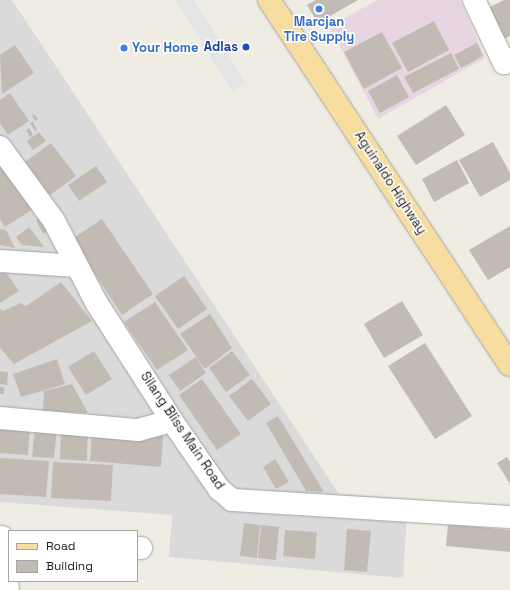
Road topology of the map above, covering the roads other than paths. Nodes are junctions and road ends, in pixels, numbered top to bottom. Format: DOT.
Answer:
graph roads {
  1 [pos="269,0"];
  2 [pos="474,0"];
  3 [pos="510,59"];
  4 [pos="0,147"];
  5 [pos="0,261"];
  6 [pos="77,266"];
  7 [pos="510,365"];
  8 [pos="0,418"];
  9 [pos="172,421"];
  10 [pos="510,517"];
  11 [pos="4,538"];
  12 [pos="8,590"];
  1 -- 7 [label="main road, Aguinaldo Highway"];
  2 -- 3 [label="street"];
  4 -- 6 [label="street, Silang Bliss Main Road"];
  5 -- 6 [label="street"];
  6 -- 9 [label="street, Silang Bliss Main Road"];
  8 -- 9 [label="street"];
  9 -- 10 [label="street, Silang Bliss Main Road"];
  11 -- 12 [label="street"];
}
